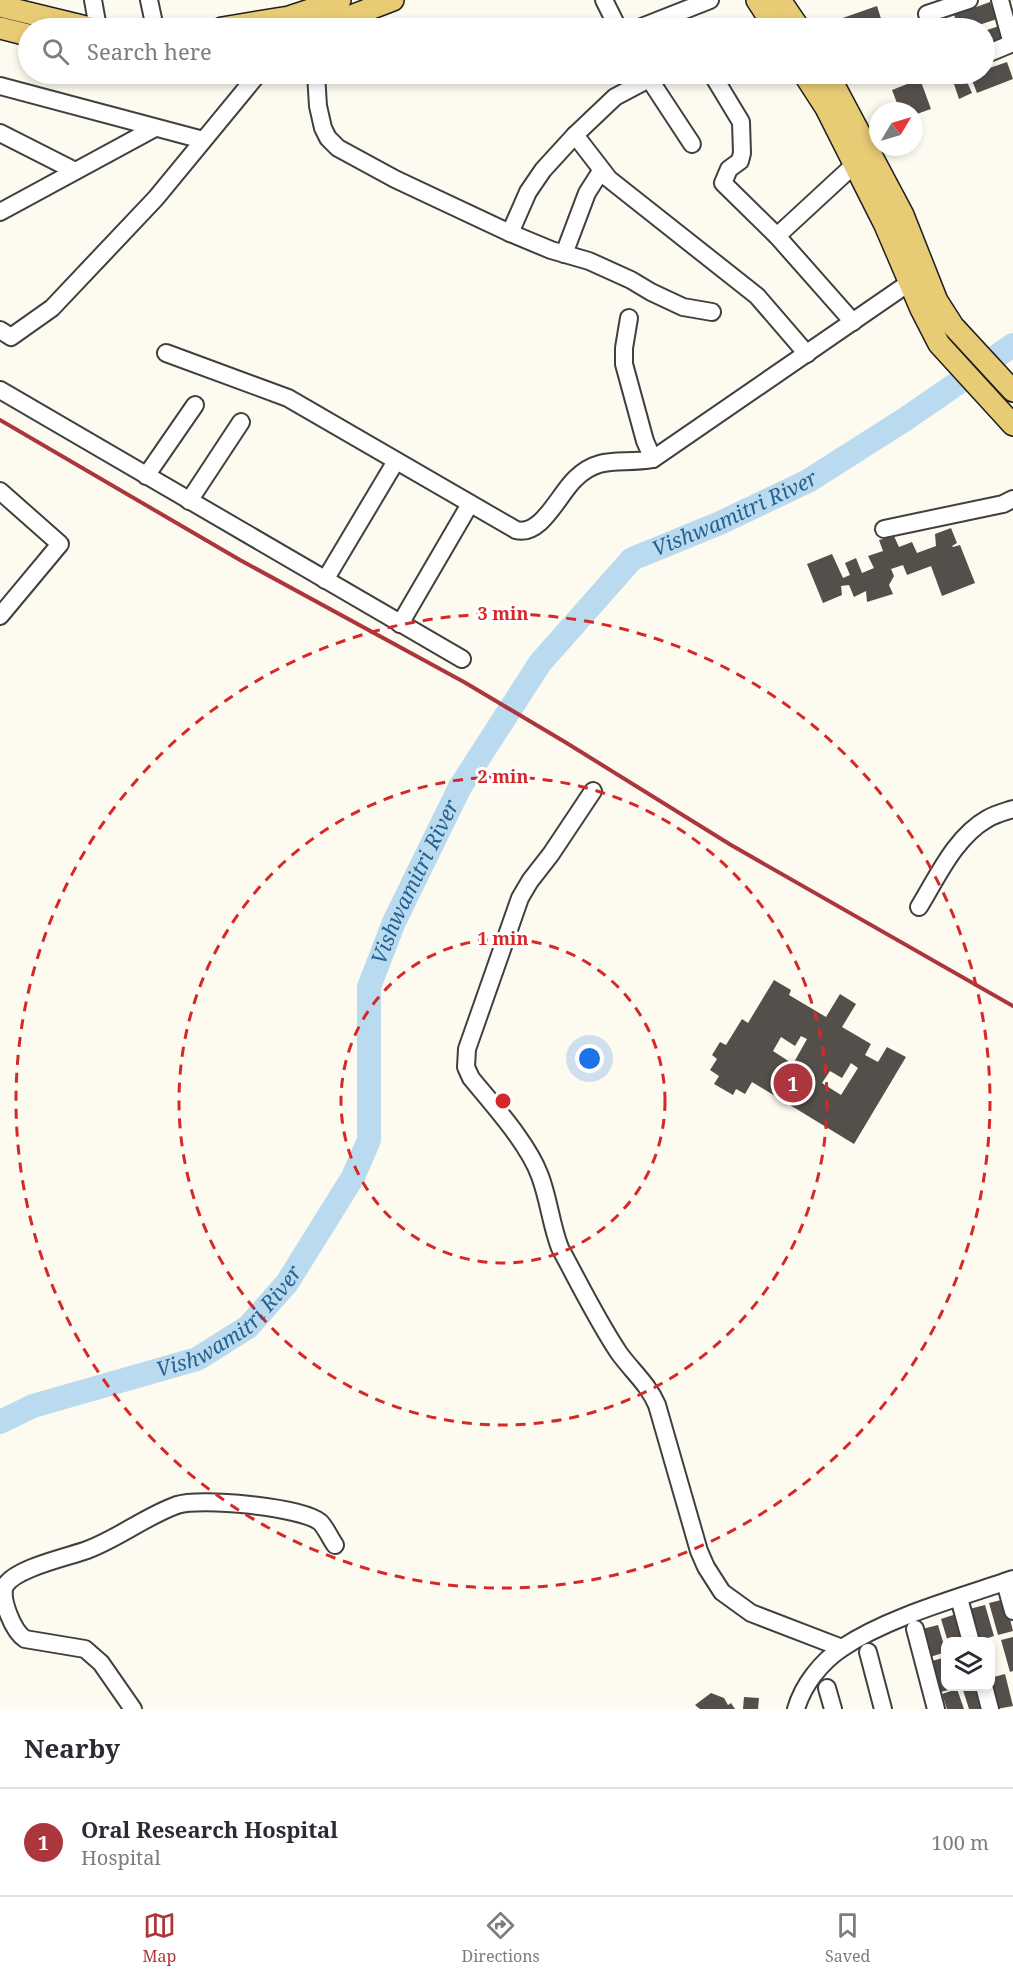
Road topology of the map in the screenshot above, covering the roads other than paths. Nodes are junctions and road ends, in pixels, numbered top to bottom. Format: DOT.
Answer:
graph roads {
  1 [pos="93,0"];
  2 [pos="148,0"];
  3 [pos="340,0"];
  4 [pos="393,0"];
  5 [pos="604,0"];
  6 [pos="710,0"];
  7 [pos="757,0"];
  8 [pos="780,0"];
  9 [pos="969,0"];
  10 [pos="1000,0"];
  11 [pos="0,6"];
  12 [pos="31,7"];
  13 [pos="927,14"];
  14 [pos="306,17"];
  15 [pos="62,18"];
  16 [pos="96,18"];
  17 [pos="152,18"];
  18 [pos="613,18"];
  19 [pos="684,18"];
  20 [pos="769,18"];
  21 [pos="792,18"];
  22 [pos="0,28"];
  23 [pos="18,32"];
  24 [pos="1012,43"];
  25 [pos="995,50"];
  26 [pos="250,84"];
  27 [pos="317,84"];
  28 [pos="635,84"];
  29 [pos="652,84"];
  30 [pos="718,84"];
  31 [pos="810,84"];
  32 [pos="833,84"];
  33 [pos="0,86"];
  34 [pos="155,128"];
  35 [pos="0,133"];
  36 [pos="575,135"];
  37 [pos="203,140"];
  38 [pos="692,144"];
  39 [pos="855,164"];
  40 [pos="75,171"];
  41 [pos="601,171"];
  42 [pos="0,212"];
  43 [pos="510,233"];
  44 [pos="777,236"];
  45 [pos="564,254"];
  46 [pos="917,277"];
  47 [pos="712,312"];
  48 [pos="629,318"];
  49 [pos="853,322"];
  50 [pos="4,338"];
  51 [pos="166,353"];
  52 [pos="807,354"];
  53 [pos="0,390"];
  54 [pos="1013,392"];
  55 [pos="195,405"];
  56 [pos="241,422"];
  57 [pos="1013,425"];
  58 [pos="653,459"];
  59 [pos="396,461"];
  60 [pos="146,476"];
  61 [pos="0,491"];
  62 [pos="1013,500"];
  63 [pos="189,501"];
  64 [pos="470,504"];
  65 [pos="884,529"];
  66 [pos="325,580"];
  67 [pos="0,616"];
  68 [pos="400,624"];
  69 [pos="462,659"];
  70 [pos="593,791"];
  71 [pos="1013,808"];
  72 [pos="918,907"];
  73 [pos="335,1545"];
  74 [pos="1009,1580"];
  75 [pos="959,1598"];
  76 [pos="1013,1611"];
  77 [pos="915,1629"];
  78 [pos="970,1637"];
  79 [pos="842,1648"];
  80 [pos="868,1652"];
  81 [pos="827,1688"];
  82 [pos="985,1691"];
  83 [pos="133,1709"];
  84 [pos="796,1709"];
  85 [pos="833,1709"];
  86 [pos="883,1709"];
  87 [pos="936,1709"];
  88 [pos="990,1709"];
  1 -- 16 [label="street"];
  2 -- 17 [label="street"];
  3 -- 14 [label="main road"];
  4 -- 14 [label="main road"];
  5 -- 18 [label="street"];
  6 -- 19 [label="street"];
  7 -- 20 [label="main road"];
  8 -- 21 [label="main road"];
  9 -- 13 [label="street"];
  10 -- 24 [label="street"];
  11 -- 12 [label="main road"];
  12 -- 15 [label="main road"];
  22 -- 23 [label="main road"];
  24 -- 25 [label="street"];
  26 -- 37 [label="street"];
  27 -- 43 [label="street"];
  28 -- 36 [label="street"];
  29 -- 38 [label="street"];
  30 -- 44 [label="street"];
  31 -- 39 [label="main road"];
  32 -- 46 [label="main road"];
  33 -- 34 [label="street"];
  34 -- 37 [label="street"];
  34 -- 40 [label="street"];
  35 -- 40 [label="street"];
  36 -- 41 [label="street"];
  36 -- 43 [label="street"];
  37 -- 50 [label="street"];
  39 -- 44 [label="street"];
  39 -- 46 [label="main road"];
  40 -- 42 [label="street"];
  41 -- 45 [label="street"];
  41 -- 52 [label="street"];
  43 -- 45 [label="street"];
  44 -- 49 [label="street"];
  45 -- 47 [label="street"];
  46 -- 49 [label="street"];
  46 -- 54 [label="main road"];
  46 -- 57 [label="main road"];
  48 -- 58 [label="street"];
  49 -- 52 [label="street"];
  51 -- 59 [label="street"];
  52 -- 58 [label="street"];
  53 -- 60 [label="street"];
  55 -- 60 [label="street"];
  56 -- 63 [label="street"];
  58 -- 64 [label="street"];
  59 -- 64 [label="street"];
  59 -- 66 [label="street"];
  60 -- 63 [label="street"];
  61 -- 67 [label="street"];
  62 -- 65 [label="street"];
  63 -- 66 [label="street"];
  64 -- 68 [label="street"];
  66 -- 68 [label="street"];
  68 -- 69 [label="street"];
  70 -- 79 [label="street"];
  71 -- 72 [label="street"];
  73 -- 83 [label="street"];
  74 -- 75 [label="street"];
  74 -- 76 [label="street"];
  75 -- 78 [label="street"];
  75 -- 79 [label="street"];
  77 -- 87 [label="street"];
  79 -- 84 [label="street"];
  80 -- 86 [label="street"];
  81 -- 85 [label="street"];
  82 -- 88 [label="street"];
}
